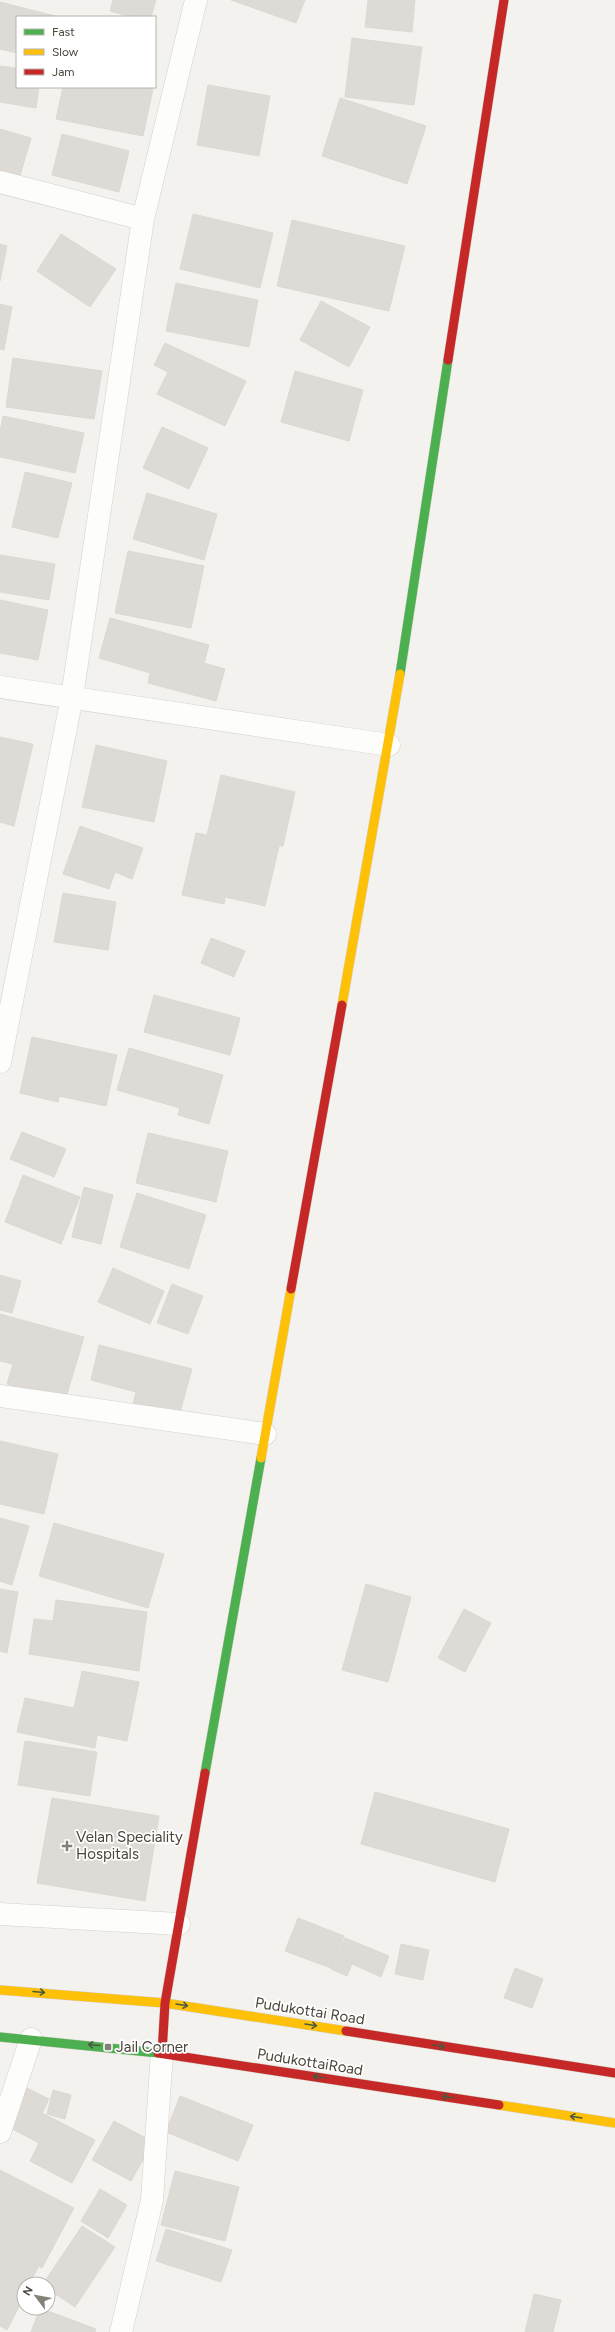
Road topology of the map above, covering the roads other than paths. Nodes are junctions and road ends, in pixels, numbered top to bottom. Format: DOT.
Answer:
graph roads {
  1 [pos="196,0"];
  2 [pos="504,0"];
  3 [pos="0,182"];
  4 [pos="143,219"];
  5 [pos="0,688"];
  6 [pos="72,698"];
  7 [pos="389,745"];
  8 [pos="0,1062"];
  9 [pos="0,1396"];
  10 [pos="265,1434"];
  11 [pos="0,1914"];
  12 [pos="179,1924"];
  13 [pos="0,1990"];
  14 [pos="165,2002"];
  15 [pos="0,2038"];
  16 [pos="31,2039"];
  17 [pos="162,2053"];
  18 [pos="615,2073"];
  19 [pos="615,2123"];
  20 [pos="0,2132"];
  21 [pos="121,2332"];
  1 -- 4 [label="street"];
  2 -- 7 [label="main road"];
  3 -- 4 [label="street"];
  4 -- 6 [label="street"];
  5 -- 6 [label="street"];
  6 -- 7 [label="street"];
  6 -- 8 [label="street"];
  7 -- 10 [label="main road"];
  9 -- 10 [label="street"];
  10 -- 12 [label="main road"];
  11 -- 12 [label="street"];
  12 -- 14 [label="main road"];
  13 -- 14 [label="main road, Pudukottai Road, one-way"];
  14 -- 17 [label="main road"];
  14 -- 18 [label="main road, Pudukottai Road, one-way"];
  15 -- 16 [label="main road, PudukottaiRoad"];
  17 -- 16 [label="main road, PudukottaiRoad, one-way"];
  16 -- 20 [label="street"];
  19 -- 17 [label="main road, PudukottaiRoad, one-way"];
  17 -- 21 [label="street"];
}
